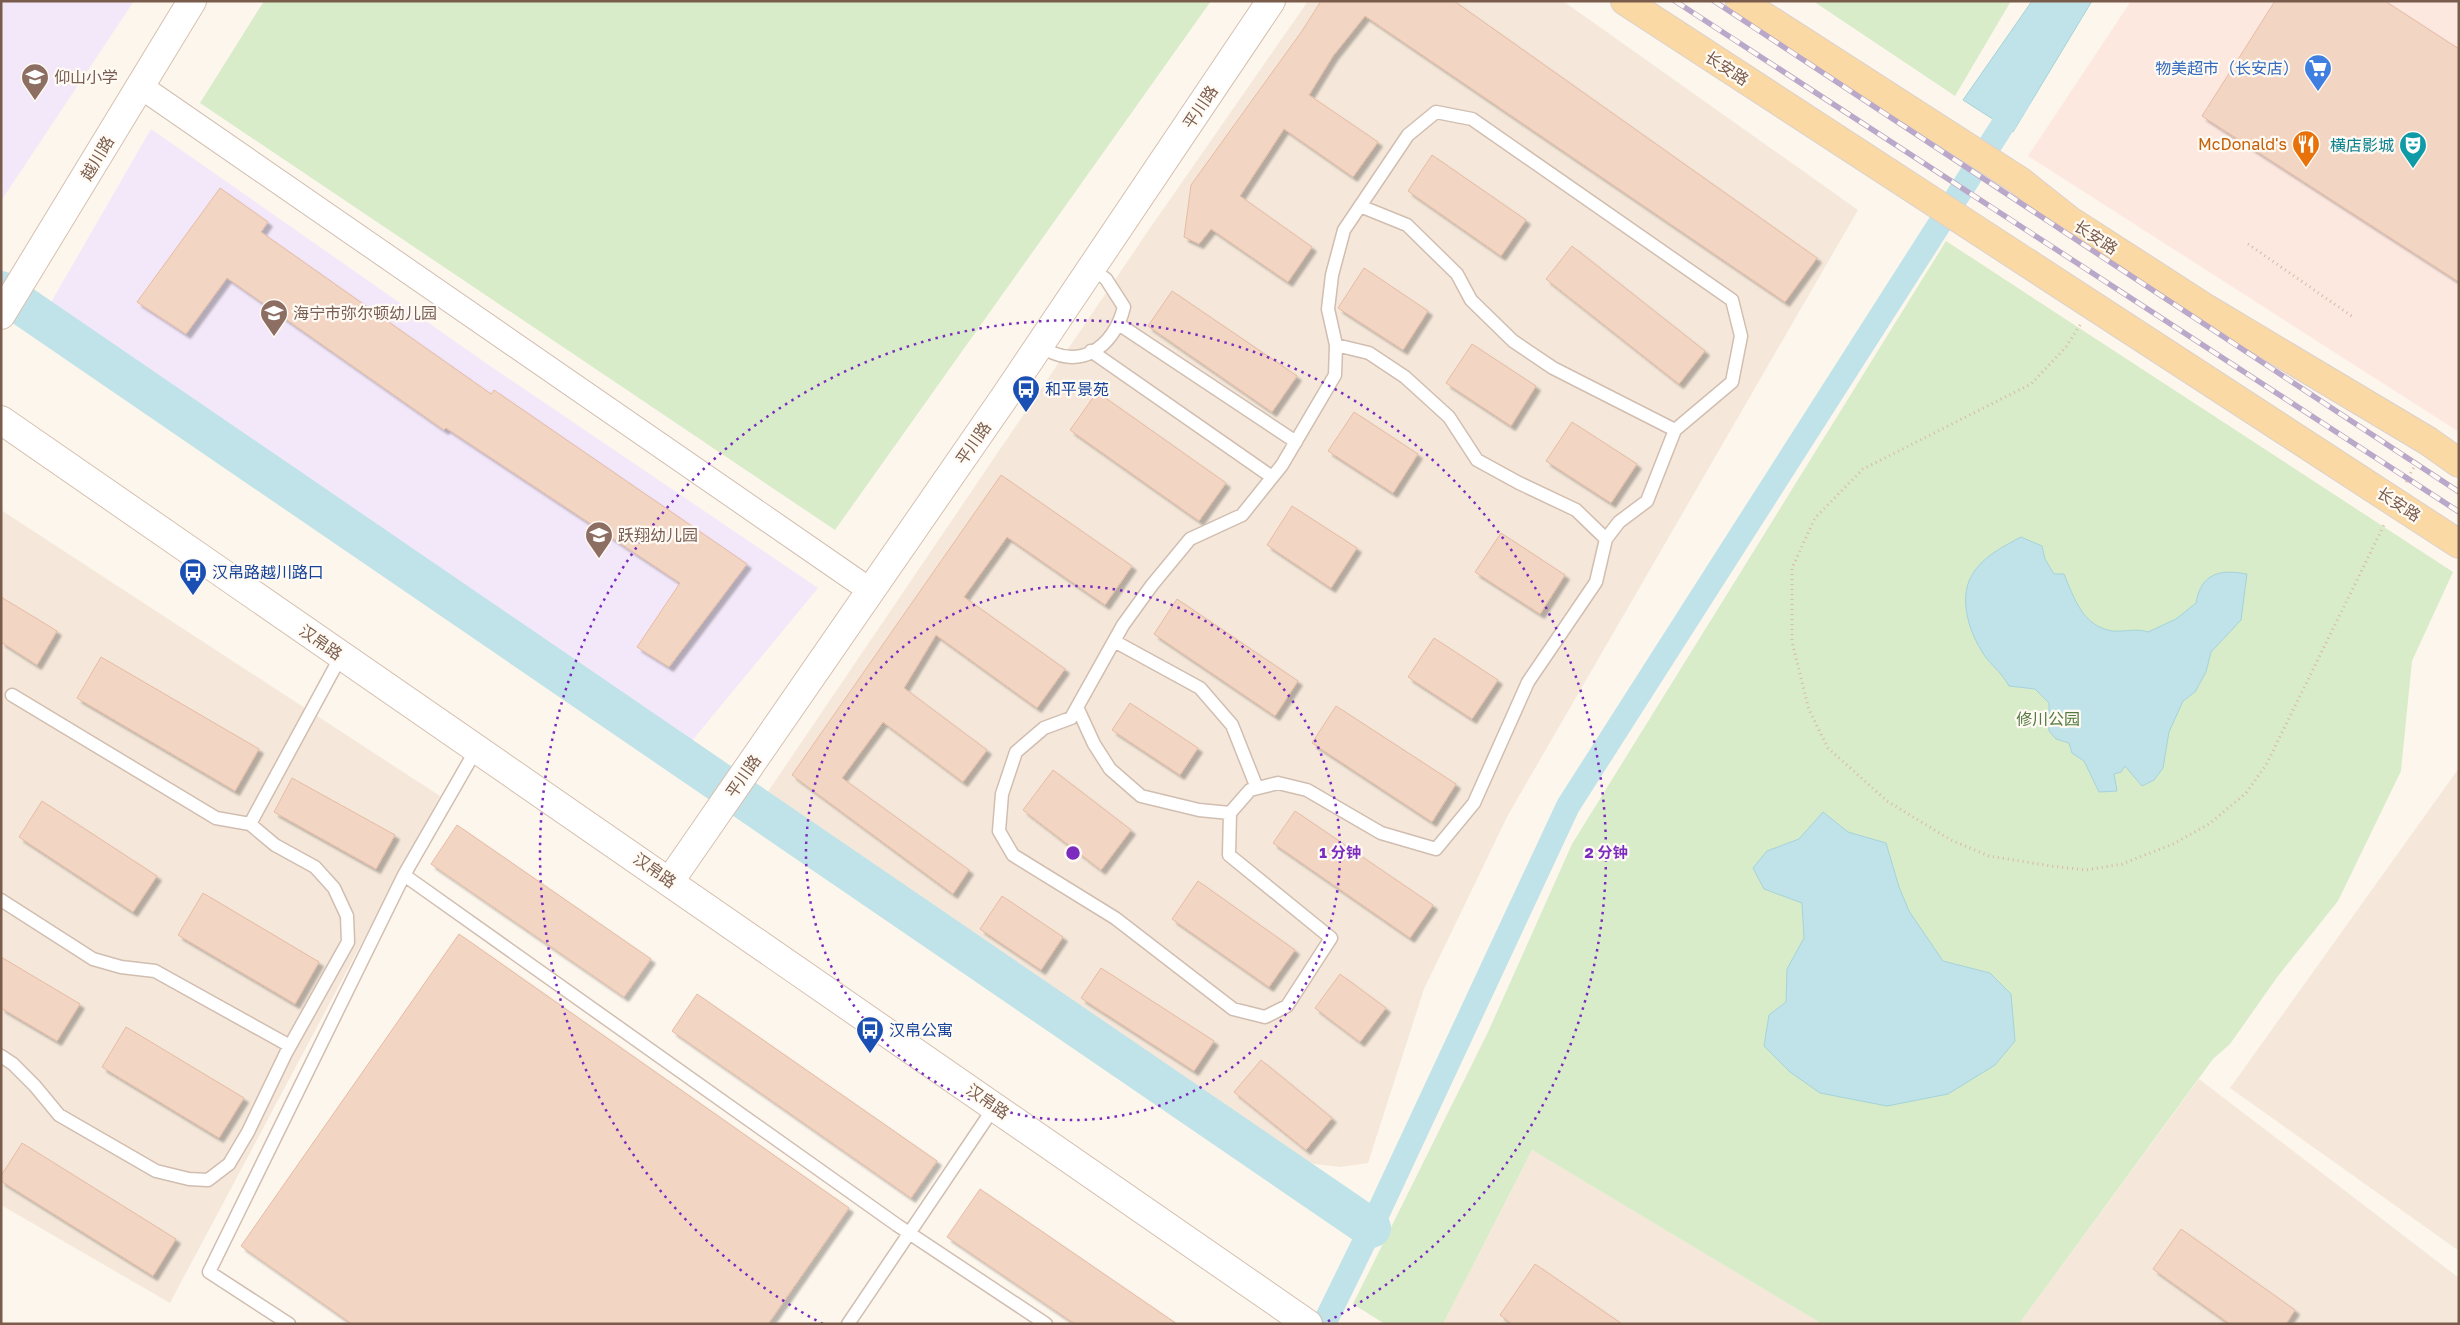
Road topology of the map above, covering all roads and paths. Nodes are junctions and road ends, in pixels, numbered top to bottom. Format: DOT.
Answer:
graph roads {
  1 [pos="192,1"];
  2 [pos="1271,1"];
  3 [pos="1625,1"];
  4 [pos="1740,1"];
  5 [pos="140,86"];
  6 [pos="1360,206"];
  7 [pos="2248,244"];
  8 [pos="1091,268"];
  9 [pos="2092,305"];
  10 [pos="1,315"];
  11 [pos="2353,317"];
  12 [pos="1120,325"];
  13 [pos="1039,345"];
  14 [pos="1336,345"];
  15 [pos="1091,352"];
  16 [pos="1,420"];
  17 [pos="1675,430"];
  18 [pos="1296,442"];
  19 [pos="2428,442"];
  20 [pos="2459,463"];
  21 [pos="1272,477"];
  22 [pos="2395,502"];
  23 [pos="1606,539"];
  24 [pos="2459,544"];
  25 [pos="871,591"];
  26 [pos="1114,642"];
  27 [pos="341,656"];
  28 [pos="12,694"];
  29 [pos="1077,707"];
  30 [pos="477,748"];
  31 [pos="1258,788"];
  32 [pos="1230,813"];
  33 [pos="250,824"];
  34 [pos="678,870"];
  35 [pos="404,875"];
  36 [pos="1,900"];
  37 [pos="290,1046"];
  38 [pos="1,1056"];
  39 [pos="995,1106"];
  40 [pos="910,1233"];
  41 [pos="289,1324"];
  42 [pos="848,1324"];
  43 [pos="1046,1324"];
  44 [pos="1308,1324"];
  1 -- 5 [label="street, 越川路"];
  2 -- 8 [label="street, 平川路"];
  3 -- 9 [label="main road, 长安路"];
  4 -- 19 [label="main road, 长安路"];
  5 -- 10 [label="street, 越川路"];
  5 -- 25 [label="street"];
  6 -- 14 [label="lane"];
  6 -- 17 [label="lane"];
  6 -- 17 [label="lane"];
  7 -- 11 [label="path"];
  8 -- 12 [label="lane"];
  8 -- 13 [label="street, 平川路"];
  9 -- 22 [label="main road, 长安路"];
  9 -- 22 [label="path"];
  12 -- 15 [label="lane"];
  12 -- 18 [label="lane"];
  13 -- 15 [label="lane"];
  13 -- 25 [label="street, 平川路"];
  14 -- 18 [label="lane"];
  14 -- 23 [label="lane"];
  15 -- 21 [label="lane"];
  16 -- 27 [label="street, 汉帛路"];
  17 -- 23 [label="lane"];
  18 -- 21 [label="lane"];
  19 -- 20 [label="main road, 长安路"];
  19 -- 22 [label="path"];
  21 -- 26 [label="lane"];
  22 -- 24 [label="main road, 长安路"];
  23 -- 31 [label="lane"];
  25 -- 34 [label="street, 平川路"];
  26 -- 29 [label="lane"];
  26 -- 31 [label="lane"];
  27 -- 30 [label="street, 汉帛路"];
  27 -- 33 [label="lane"];
  28 -- 33 [label="lane"];
  29 -- 32 [label="lane"];
  29 -- 32 [label="lane"];
  30 -- 34 [label="street, 汉帛路"];
  30 -- 35 [label="lane"];
  31 -- 32 [label="lane"];
  33 -- 37 [label="lane"];
  34 -- 39 [label="street, 汉帛路"];
  35 -- 40 [label="lane"];
  35 -- 41 [label="lane"];
  36 -- 37 [label="lane"];
  37 -- 38 [label="lane"];
  39 -- 40 [label="lane"];
  39 -- 44 [label="street, 汉帛路"];
  40 -- 42 [label="lane"];
  40 -- 43 [label="lane"];
}
